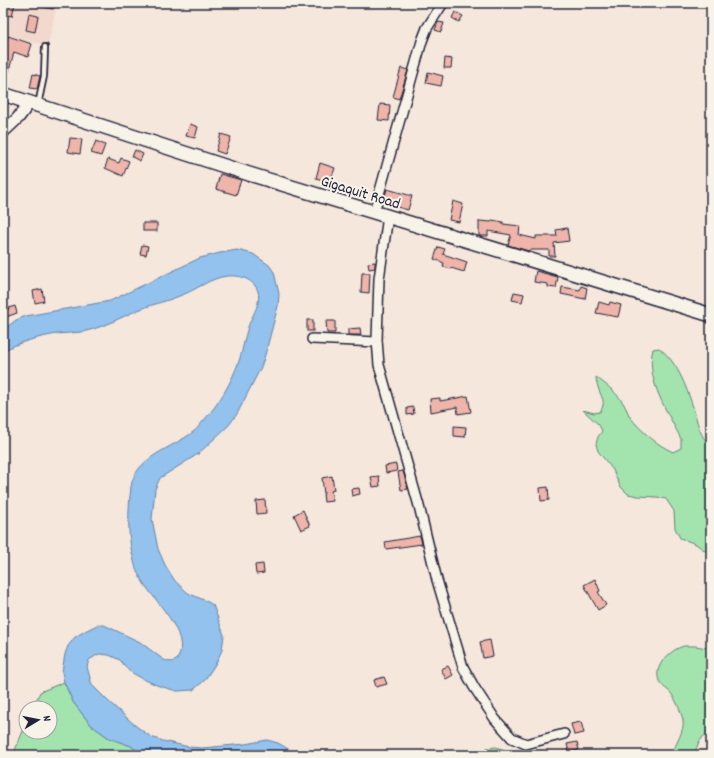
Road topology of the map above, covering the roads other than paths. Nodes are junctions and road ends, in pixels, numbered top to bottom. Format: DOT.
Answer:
graph roads {
  1 [pos="443,3"];
  2 [pos="45,47"];
  3 [pos="3,94"];
  4 [pos="34,103"];
  5 [pos="3,132"];
  6 [pos="374,212"];
  7 [pos="388,216"];
  8 [pos="711,315"];
  9 [pos="312,339"];
  10 [pos="377,342"];
  11 [pos="564,734"];
  1 -- 6 [label="street"];
  2 -- 4 [label="lane"];
  3 -- 4 [label="main road, Gigaquit Road"];
  4 -- 5 [label="street"];
  4 -- 6 [label="main road, Gigaquit Road"];
  6 -- 7 [label="main road, Gigaquit Road"];
  7 -- 8 [label="main road, Gigaquit Road"];
  7 -- 10 [label="street"];
  9 -- 10 [label="street"];
  10 -- 11 [label="street"];
}
